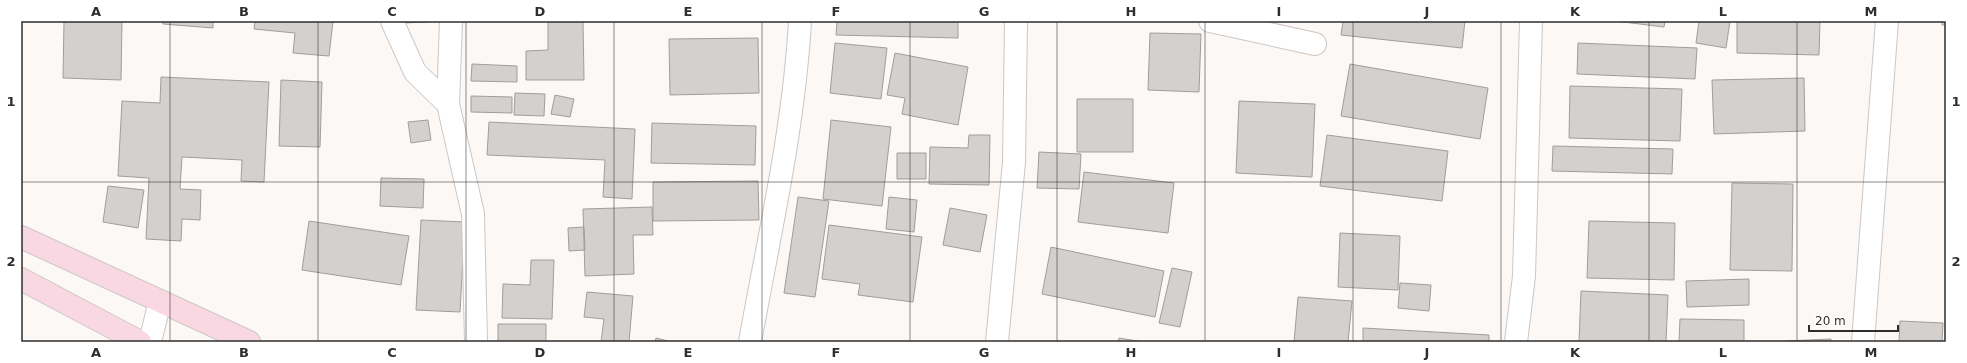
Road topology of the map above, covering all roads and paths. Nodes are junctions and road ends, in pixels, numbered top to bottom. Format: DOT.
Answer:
graph roads {
  1 [pos="392,21"];
  2 [pos="451,21"];
  3 [pos="800,21"];
  4 [pos="1016,21"];
  5 [pos="1210,21"];
  6 [pos="1531,21"];
  7 [pos="1887,21"];
  8 [pos="1315,44"];
  9 [pos="448,104"];
  10 [pos="21,237"];
  11 [pos="21,279"];
  12 [pos="160,301"];
  13 [pos="140,342"];
  14 [pos="150,342"];
  15 [pos="249,342"];
  16 [pos="476,342"];
  17 [pos="750,342"];
  18 [pos="997,342"];
  19 [pos="1516,342"];
  20 [pos="1863,342"];
  1 -- 9 [label="street"];
  2 -- 9 [label="street"];
  3 -- 17 [label="street"];
  4 -- 18 [label="street"];
  5 -- 8 [label="street"];
  6 -- 19 [label="street"];
  7 -- 20 [label="street"];
  9 -- 16 [label="street"];
  10 -- 12 [label="street"];
  11 -- 13 [label="street"];
  12 -- 14 [label="street"];
  12 -- 15 [label="street"];
}
